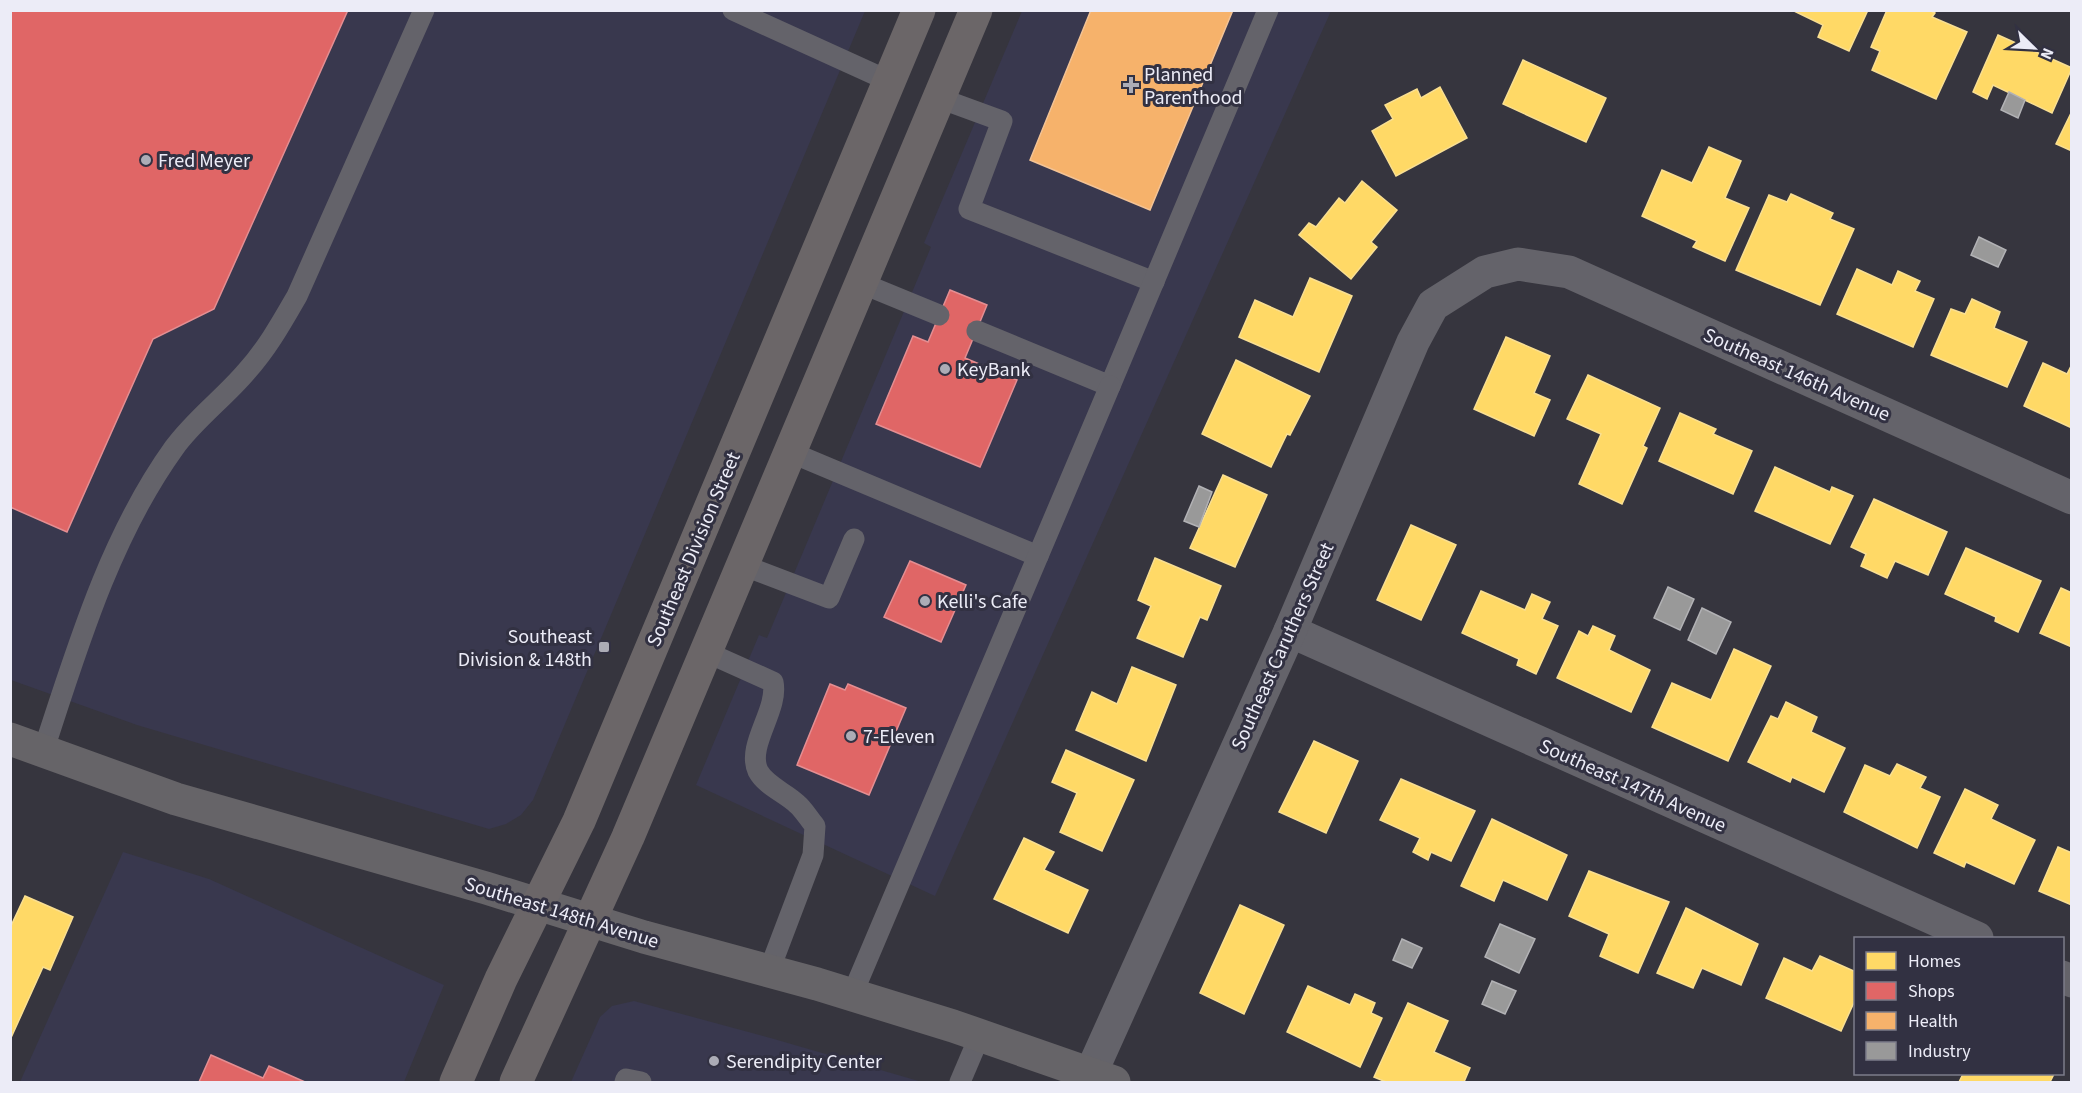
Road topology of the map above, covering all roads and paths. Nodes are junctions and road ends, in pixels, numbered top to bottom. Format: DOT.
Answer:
graph roads {
  1 [pos="424,10"];
  2 [pos="732,10"];
  3 [pos="919,10"];
  4 [pos="976,10"];
  5 [pos="1268,10"];
  6 [pos="889,81"];
  7 [pos="939,98"];
  8 [pos="1518,264"];
  9 [pos="1154,282"];
  10 [pos="861,284"];
  11 [pos="939,315"];
  12 [pos="977,331"];
  13 [pos="1110,386"];
  14 [pos="790,452"];
  15 [pos="2072,498"];
  16 [pos="854,538"];
  17 [pos="1038,556"];
  18 [pos="742,565"];
  19 [pos="1290,631"];
  20 [pos="706,652"];
  21 [pos="10,739"];
  22 [pos="43,752"];
  23 [pos="538,903"];
  24 [pos="589,920"];
  25 [pos="1973,937"];
  26 [pos="769,971"];
  27 [pos="852,995"];
  28 [pos="980,1035"];
  29 [pos="1103,1078"];
  30 [pos="456,1083"];
  31 [pos="516,1083"];
  32 [pos="625,1083"];
  33 [pos="641,1083"];
  34 [pos="960,1083"];
  1 -- 22 [label="lane"];
  2 -- 6 [label="lane"];
  3 -- 6 [label="main road, Southeast Division Street"];
  4 -- 7 [label="main road"];
  5 -- 9 [label="lane"];
  6 -- 23 [label="main road, Southeast Division Street"];
  7 -- 9 [label="lane"];
  7 -- 10 [label="main road"];
  8 -- 15 [label="street, Southeast 146th Avenue"];
  8 -- 19 [label="street, Southeast Caruthers Street"];
  9 -- 13 [label="lane"];
  10 -- 11 [label="lane"];
  10 -- 14 [label="main road"];
  12 -- 13 [label="lane"];
  13 -- 17 [label="lane"];
  14 -- 17 [label="lane"];
  14 -- 18 [label="main road"];
  16 -- 18 [label="lane"];
  17 -- 27 [label="lane"];
  18 -- 20 [label="main road"];
  19 -- 25 [label="street, Southeast 147th Avenue"];
  19 -- 29 [label="street, Southeast Caruthers Street"];
  20 -- 24 [label="main road"];
  20 -- 26 [label="lane"];
  21 -- 22 [label="main road, Southeast 148th Avenue"];
  22 -- 23 [label="main road, Southeast 148th Avenue"];
  23 -- 24 [label="main road, Southeast 148th Avenue"];
  23 -- 30 [label="main road, Southeast Division Street"];
  24 -- 26 [label="main road, Southeast 148th Avenue"];
  24 -- 31 [label="main road"];
  26 -- 27 [label="main road, Southeast 148th Avenue"];
  27 -- 28 [label="main road, Southeast 148th Avenue"];
  28 -- 29 [label="main road, Southeast 148th Avenue"];
  28 -- 34 [label="lane"];
  32 -- 33 [label="lane"];
}
